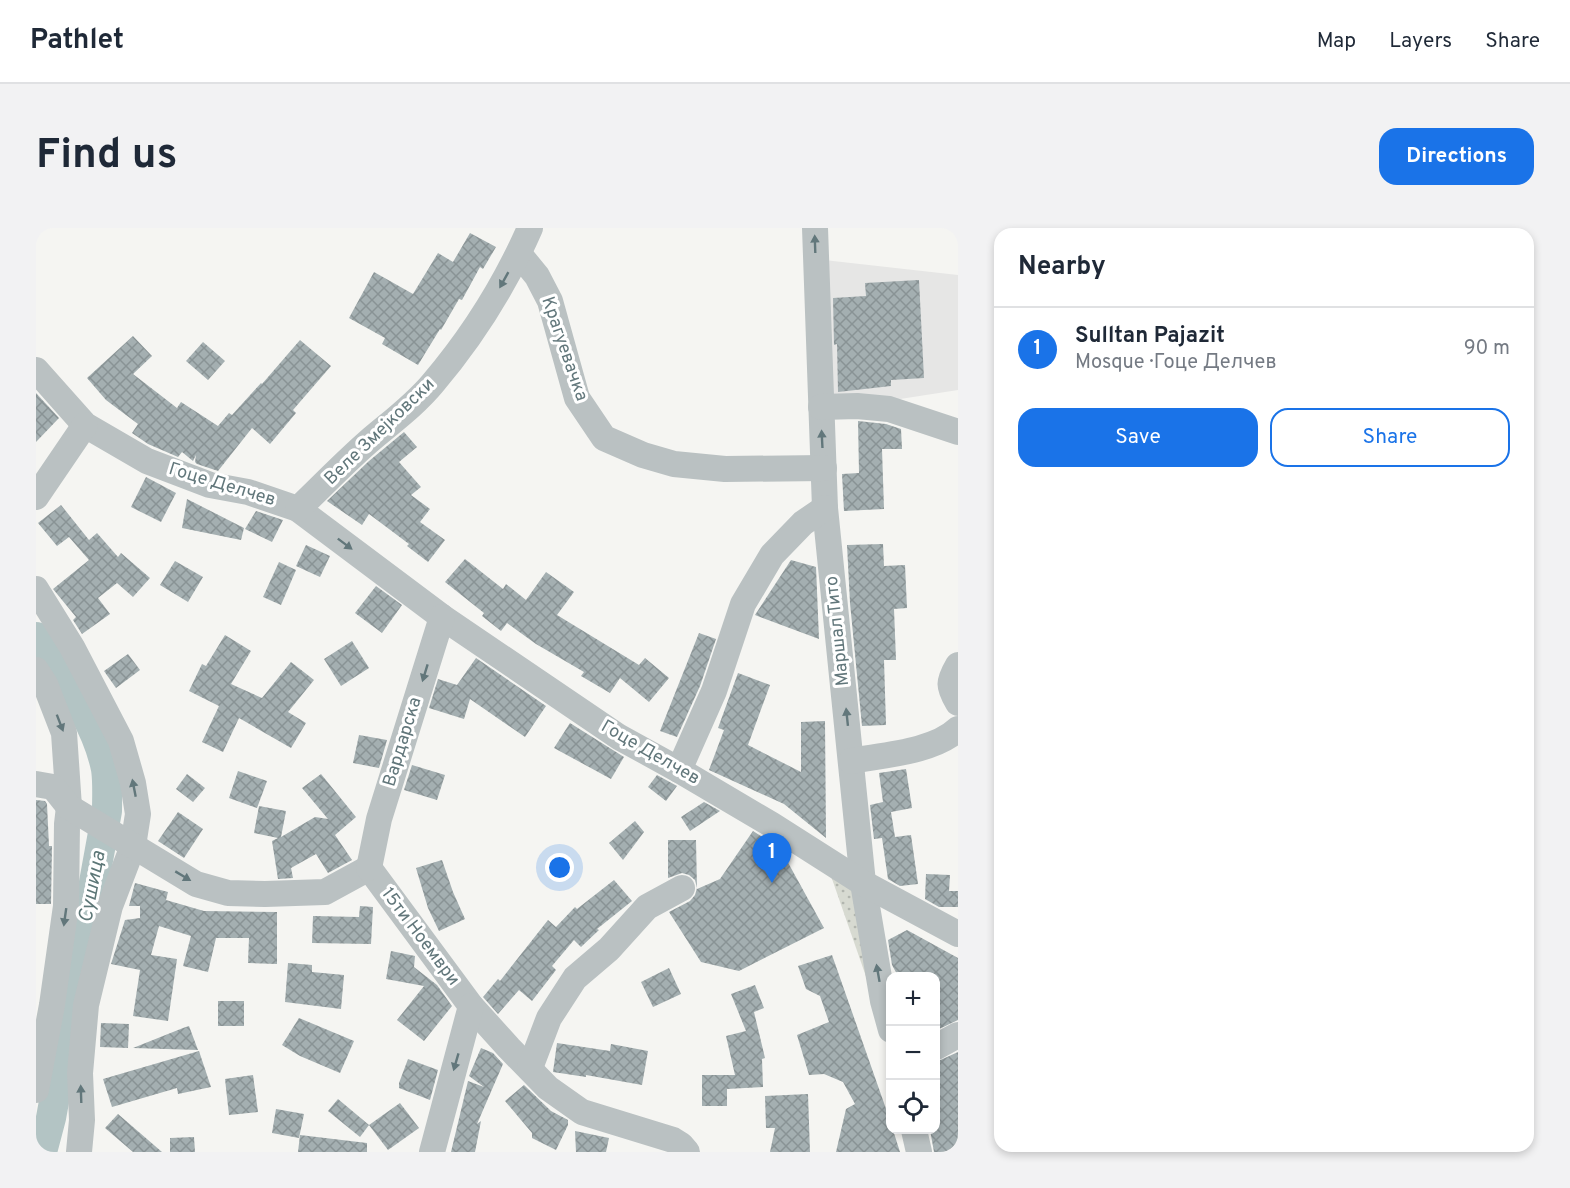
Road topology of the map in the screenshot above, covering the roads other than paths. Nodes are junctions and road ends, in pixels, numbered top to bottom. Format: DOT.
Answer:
graph roads {
  1 [pos="530,228"];
  2 [pos="815,228"];
  3 [pos="519,254"];
  4 [pos="36,370"];
  5 [pos="821,407"];
  6 [pos="84,425"];
  7 [pos="958,432"];
  8 [pos="824,468"];
  9 [pos="36,497"];
  10 [pos="825,508"];
  11 [pos="298,509"];
  12 [pos="36,589"];
  13 [pos="442,617"];
  14 [pos="958,665"];
  15 [pos="36,670"];
  16 [pos="958,703"];
  17 [pos="958,729"];
  18 [pos="851,761"];
  19 [pos="679,770"];
  20 [pos="36,784"];
  21 [pos="69,807"];
  22 [pos="133,846"];
  23 [pos="369,868"];
  24 [pos="863,883"];
  25 [pos="682,888"];
  26 [pos="958,934"];
  27 [pos="471,1006"];
  28 [pos="890,1026"];
  29 [pos="958,1035"];
  30 [pos="940,1045"];
  31 [pos="530,1068"];
  32 [pos="36,1090"];
  33 [pos="915,1134"];
  34 [pos="80,1152"];
  35 [pos="432,1152"];
  36 [pos="687,1152"];
  37 [pos="919,1152"];
  1 -- 3 [label="street, Веле Змејковски"];
  5 -- 2 [label="street, Маршал Тито, one-way"];
  3 -- 8 [label="street, Крагуевачка"];
  3 -- 11 [label="street, Веле Змејковски, one-way"];
  4 -- 6 [label="street, Гоце Делчев"];
  5 -- 7 [label="street"];
  8 -- 5 [label="street, Маршал Тито, one-way"];
  6 -- 9 [label="street"];
  6 -- 11 [label="street, Гоце Делчев"];
  8 -- 10 [label="street, Маршал Тито"];
  18 -- 10 [label="street, Маршал Тито, one-way"];
  10 -- 19 [label="street"];
  11 -- 13 [label="street, Гоце Делчев, one-way"];
  22 -- 12 [label="street, one-way"];
  13 -- 19 [label="street, Гоце Делчев"];
  13 -- 23 [label="street, Вардарска, one-way"];
  14 -- 16 [label="street"];
  15 -- 21 [label="street, one-way"];
  17 -- 18 [label="street"];
  18 -- 24 [label="street, Маршал Тито"];
  19 -- 24 [label="street, Гоце Делчев"];
  20 -- 21 [label="street"];
  21 -- 22 [label="street"];
  21 -- 32 [label="street, one-way"];
  22 -- 23 [label="street, one-way"];
  34 -- 22 [label="street, one-way"];
  23 -- 27 [label="street, 15ти Ноември"];
  24 -- 26 [label="street, Гоце Делчев"];
  28 -- 24 [label="street, Маршал Тито, one-way"];
  25 -- 31 [label="street"];
  27 -- 31 [label="street, 15ти Ноември"];
  27 -- 35 [label="street, one-way"];
  29 -- 30 [label="street"];
  31 -- 36 [label="street, 15ти Ноември"];
  33 -- 37 [label="street"];
}
